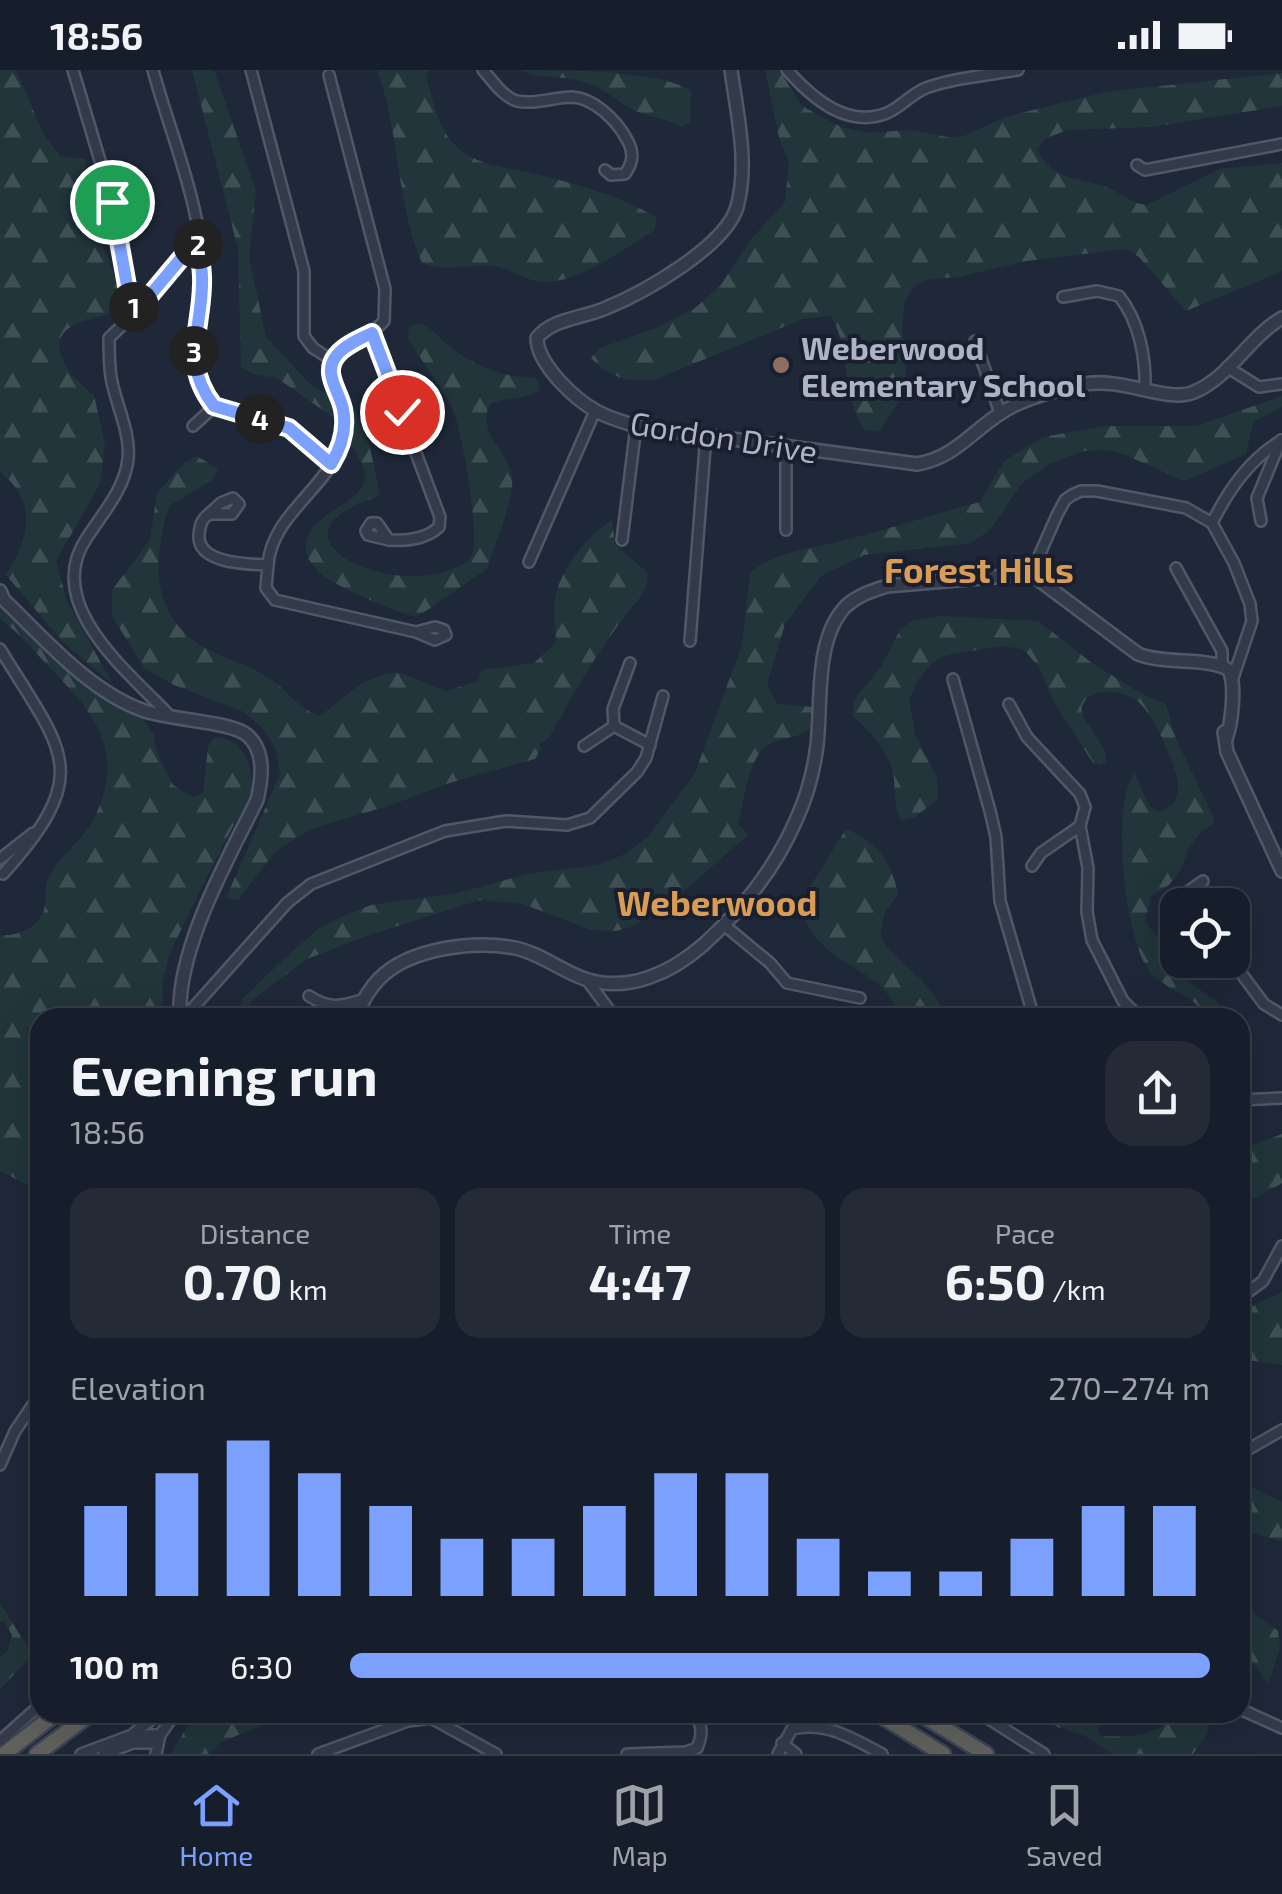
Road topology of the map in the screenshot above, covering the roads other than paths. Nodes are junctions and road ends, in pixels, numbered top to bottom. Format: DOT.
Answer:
graph roads {
  1 [pos="73,70"];
  2 [pos="153,70"];
  3 [pos="251,70"];
  4 [pos="483,70"];
  5 [pos="731,70"];
  6 [pos="786,70"];
  7 [pos="1018,70"];
  8 [pos="329,75"];
  9 [pos="1282,144"];
  10 [pos="1137,165"];
  11 [pos="605,170"];
  12 [pos="198,238"];
  13 [pos="1064,297"];
  14 [pos="136,312"];
  15 [pos="1282,318"];
  16 [pos="372,333"];
  17 [pos="975,341"];
  18 [pos="332,362"];
  19 [pos="1227,366"];
  20 [pos="1282,384"];
  21 [pos="1145,389"];
  22 [pos="214,406"];
  23 [pos="595,411"];
  24 [pos="1000,413"];
  25 [pos="193,426"];
  26 [pos="636,426"];
  27 [pos="706,434"];
  28 [pos="1282,440"];
  29 [pos="786,446"];
  30 [pos="331,464"];
  31 [pos="210,514"];
  32 [pos="1261,521"];
  33 [pos="1212,523"];
  34 [pos="786,530"];
  35 [pos="388,540"];
  36 [pos="622,540"];
  37 [pos="529,562"];
  38 [pos="268,566"];
  39 [pos="1176,568"];
  40 [pos="1031,574"];
  41 [pos="0,591"];
  42 [pos="416,632"];
  43 [pos="690,641"];
  44 [pos="0,650"];
  45 [pos="630,663"];
  46 [pos="1222,666"];
  47 [pos="1233,678"];
  48 [pos="953,679"];
  49 [pos="663,696"];
  50 [pos="1009,704"];
  51 [pos="173,719"];
  52 [pos="614,726"];
  53 [pos="650,745"];
  54 [pos="584,746"];
  55 [pos="42,824"];
  56 [pos="1080,826"];
  57 [pos="0,859"];
  58 [pos="1032,866"];
  59 [pos="1282,871"];
  60 [pos="3,874"];
  61 [pos="1202,882"];
  62 [pos="1193,888"];
  63 [pos="724,925"];
  64 [pos="1244,978"];
  65 [pos="587,980"];
  66 [pos="308,996"];
  67 [pos="364,998"];
  68 [pos="860,998"];
  69 [pos="180,1008"];
  70 [pos="191,1008"];
  71 [pos="360,1008"];
  72 [pos="608,1008"];
  73 [pos="1031,1008"];
  74 [pos="1129,1008"];
  75 [pos="1282,1014"];
  76 [pos="1282,1098"];
  77 [pos="1250,1100"];
  78 [pos="1282,1246"];
  79 [pos="1250,1291"];
  80 [pos="30,1409"];
  81 [pos="1282,1430"];
  82 [pos="1250,1448"];
  83 [pos="0,1465"];
  84 [pos="30,1714"];
  85 [pos="1250,1714"];
  86 [pos="44,1723"];
  87 [pos="79,1723"];
  88 [pos="148,1723"];
  89 [pos="403,1723"];
  90 [pos="440,1723"];
  91 [pos="701,1723"];
  92 [pos="893,1723"];
  93 [pos="921,1723"];
  94 [pos="935,1723"];
  95 [pos="995,1723"];
  96 [pos="1282,1728"];
  97 [pos="132,1735"];
  98 [pos="0,1741"];
  99 [pos="158,1744"];
  100 [pos="970,1744"];
  101 [pos="780,1749"];
  102 [pos="4,1754"];
  103 [pos="37,1754"];
  104 [pos="81,1754"];
  105 [pos="104,1754"];
  106 [pos="318,1754"];
  107 [pos="496,1754"];
  108 [pos="627,1754"];
  109 [pos="796,1754"];
  110 [pos="882,1754"];
  111 [pos="940,1754"];
  112 [pos="986,1754"];
  113 [pos="1043,1754"];
  1 -- 14 [label="street"];
  2 -- 12 [label="street"];
  3 -- 18 [label="street"];
  4 -- 11 [label="street"];
  5 -- 23 [label="street, Gordon Drive"];
  6 -- 7 [label="street"];
  8 -- 16 [label="street"];
  9 -- 10 [label="street"];
  12 -- 14 [label="street"];
  12 -- 22 [label="street"];
  13 -- 21 [label="street"];
  14 -- 51 [label="street"];
  15 -- 19 [label="street, Gordon Drive"];
  16 -- 18 [label="street"];
  16 -- 35 [label="street"];
  17 -- 24 [label="street"];
  18 -- 30 [label="street"];
  19 -- 20 [label="street"];
  19 -- 21 [label="street, Gordon Drive"];
  21 -- 24 [label="street, Gordon Drive"];
  22 -- 25 [label="street"];
  22 -- 30 [label="street"];
  23 -- 26 [label="street, Gordon Drive"];
  23 -- 37 [label="street"];
  24 -- 29 [label="street, Gordon Drive"];
  26 -- 27 [label="street, Gordon Drive"];
  26 -- 36 [label="street"];
  27 -- 29 [label="street, Gordon Drive"];
  27 -- 43 [label="street"];
  28 -- 32 [label="street"];
  28 -- 33 [label="street"];
  29 -- 34 [label="street"];
  30 -- 38 [label="street"];
  31 -- 38 [label="street"];
  33 -- 40 [label="street"];
  33 -- 47 [label="street"];
  38 -- 42 [label="street"];
  39 -- 46 [label="street"];
  40 -- 46 [label="street"];
  40 -- 63 [label="street"];
  41 -- 51 [label="street"];
  44 -- 55 [label="street"];
  45 -- 52 [label="street"];
  46 -- 47 [label="street"];
  47 -- 59 [label="street"];
  48 -- 73 [label="street"];
  49 -- 53 [label="street"];
  50 -- 56 [label="street"];
  51 -- 69 [label="street"];
  52 -- 53 [label="street"];
  52 -- 54 [label="street"];
  53 -- 70 [label="street"];
  55 -- 57 [label="street"];
  55 -- 60 [label="street"];
  56 -- 58 [label="street"];
  56 -- 74 [label="street"];
  61 -- 62 [label="street"];
  63 -- 65 [label="street"];
  63 -- 68 [label="street"];
  64 -- 75 [label="street"];
  65 -- 67 [label="street"];
  65 -- 72 [label="street"];
  66 -- 67 [label="street"];
  67 -- 71 [label="street"];
  76 -- 77 [label="street"];
  78 -- 79 [label="street"];
  80 -- 83 [label="street"];
  81 -- 82 [label="street"];
  84 -- 98 [label="street"];
  85 -- 96 [label="street"];
  86 -- 102 [label="highway"];
  87 -- 103 [label="highway"];
  88 -- 97 [label="street"];
  89 -- 106 [label="street"];
  90 -- 107 [label="street"];
  91 -- 108 [label="street"];
  92 -- 111 [label="highway"];
  93 -- 100 [label="highway"];
  94 -- 100 [label="highway"];
  95 -- 113 [label="street"];
  97 -- 99 [label="street"];
  97 -- 104 [label="street"];
  99 -- 105 [label="street"];
  100 -- 112 [label="highway"];
  101 -- 109 [label="street"];
  101 -- 110 [label="street"];
}
